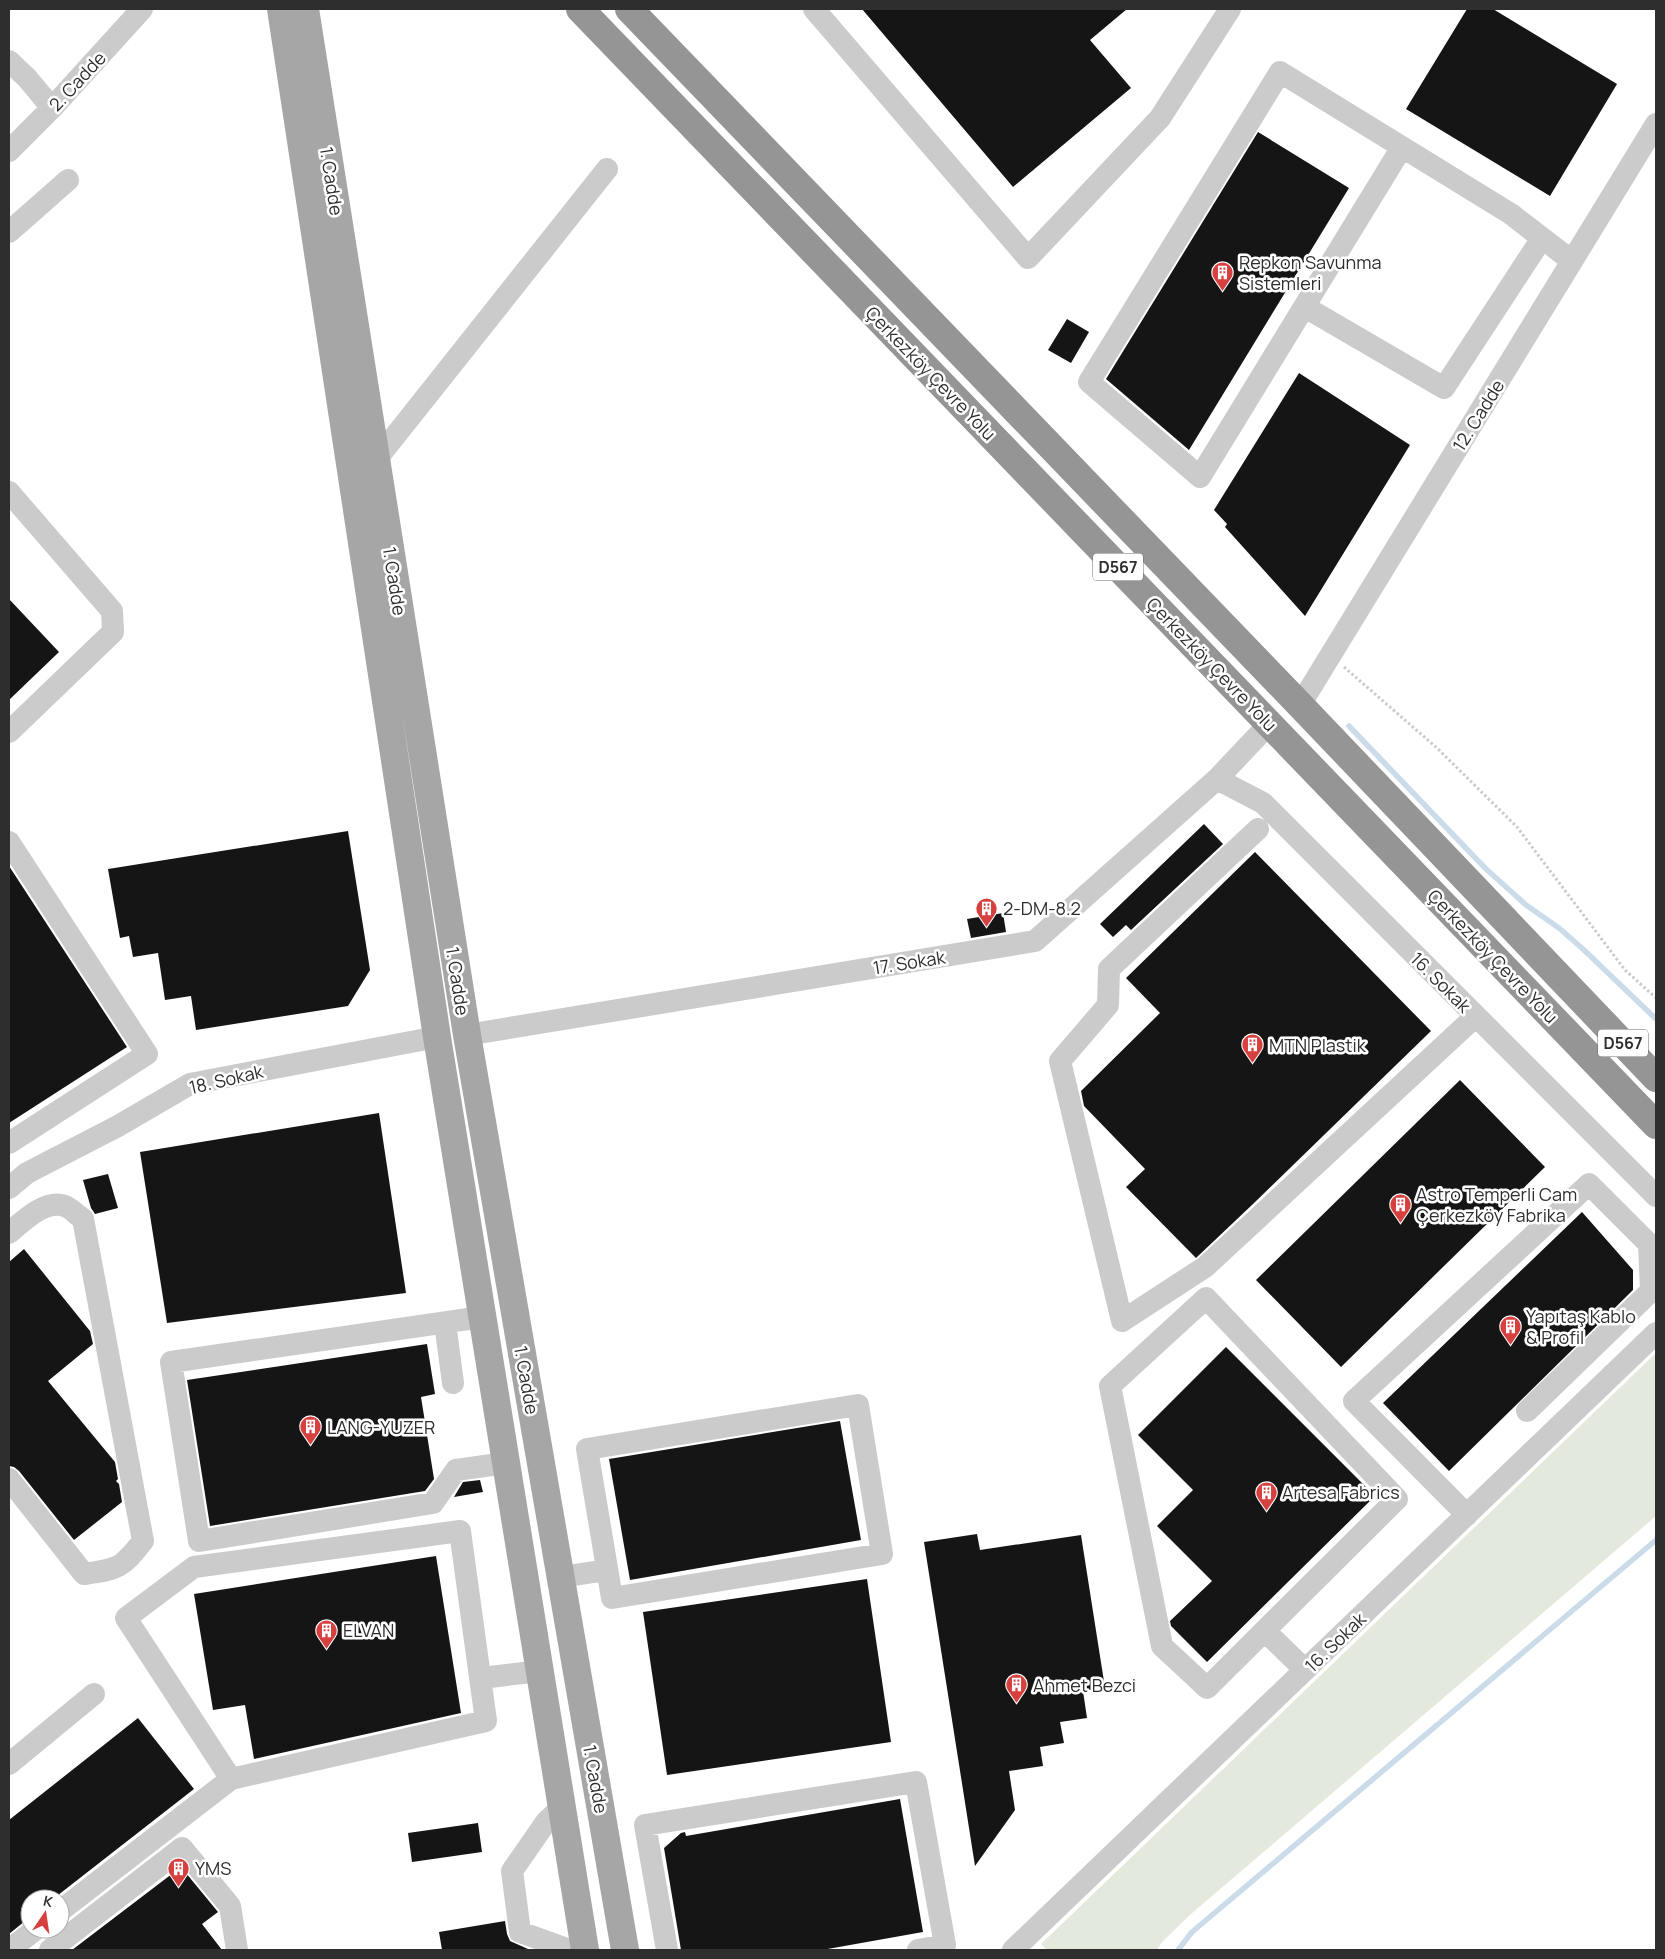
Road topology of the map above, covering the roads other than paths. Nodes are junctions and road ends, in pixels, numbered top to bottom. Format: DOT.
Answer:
graph roads {
  1 [pos="142,9"];
  2 [pos="281,9"];
  3 [pos="305,9"];
  4 [pos="580,9"];
  5 [pos="629,9"];
  6 [pos="814,9"];
  7 [pos="1230,9"];
  8 [pos="9,61"];
  9 [pos="52,108"];
  10 [pos="1656,124"];
  11 [pos="1402,147"];
  12 [pos="9,151"];
  13 [pos="607,169"];
  14 [pos="68,180"];
  15 [pos="9,232"];
  16 [pos="1542,238"];
  17 [pos="1572,261"];
  18 [pos="1304,307"];
  19 [pos="376,460"];
  20 [pos="9,492"];
  21 [pos="1300,705"];
  22 [pos="1269,724"];
  23 [pos="9,732"];
  24 [pos="1218,779"];
  25 [pos="1258,829"];
  26 [pos="9,842"];
  27 [pos="1476,1016"];
  28 [pos="467,1035"];
  29 [pos="437,1037"];
  30 [pos="1656,1078"];
  31 [pos="1656,1126"];
  32 [pos="9,1143"];
  33 [pos="27,1172"];
  34 [pos="9,1188"];
  35 [pos="1656,1196"];
  36 [pos="9,1233"];
  37 [pos="1654,1294"];
  38 [pos="482,1317"];
  39 [pos="445,1323"];
  40 [pos="1656,1333"];
  41 [pos="453,1382"];
  42 [pos="1527,1411"];
  43 [pos="506,1463"];
  44 [pos="9,1479"];
  45 [pos="1467,1514"];
  46 [pos="607,1570"];
  47 [pos="561,1577"];
  48 [pos="1265,1630"];
  49 [pos="1305,1670"];
  50 [pos="540,1671"];
  51 [pos="481,1678"];
  52 [pos="94,1694"];
  53 [pos="9,1764"];
  54 [pos="231,1779"];
  55 [pos="563,1806"];
  56 [pos="70,1903"];
  57 [pos="23,1939"];
  58 [pos="9,1950"];
  59 [pos="50,1950"];
  60 [pos="237,1950"];
  61 [pos="570,1950"];
  62 [pos="585,1950"];
  63 [pos="625,1950"];
  64 [pos="667,1950"];
  65 [pos="918,1950"];
  66 [pos="1013,1950"];
  1 -- 9 [label="street, 2. Cadde"];
  2 -- 29 [label="main road, 1. Cadde"];
  3 -- 19 [label="main road, 1. Cadde"];
  4 -- 22 [label="highway, Çerkezköy Çevre Yolu / D567"];
  5 -- 21 [label="highway, D567"];
  6 -- 7 [label="street"];
  8 -- 9 [label="street"];
  9 -- 12 [label="street, 2. Cadde"];
  10 -- 17 [label="street, 12. Cadde"];
  11 -- 16 [label="street"];
  11 -- 18 [label="street"];
  11 -- 18 [label="street"];
  13 -- 19 [label="street"];
  14 -- 15 [label="street"];
  16 -- 17 [label="street"];
  16 -- 18 [label="street"];
  17 -- 21 [label="street, 12. Cadde"];
  19 -- 28 [label="main road, 1. Cadde"];
  20 -- 23 [label="street"];
  21 -- 30 [label="highway, D567"];
  22 -- 24 [label="street, 17. Sokak"];
  22 -- 31 [label="highway, Çerkezköy Çevre Yolu / D567"];
  24 -- 27 [label="street, 16. Sokak"];
  24 -- 28 [label="street, 17. Sokak"];
  25 -- 27 [label="street"];
  26 -- 32 [label="street"];
  27 -- 35 [label="street, 16. Sokak"];
  28 -- 47 [label="main road, 1. Cadde"];
  29 -- 33 [label="street, 18. Sokak"];
  29 -- 38 [label="main road, 1. Cadde"];
  32 -- 33 [label="street"];
  33 -- 34 [label="street, 18. Sokak"];
  36 -- 44 [label="street"];
  37 -- 42 [label="street"];
  37 -- 45 [label="street"];
  38 -- 39 [label="street"];
  38 -- 43 [label="main road, 1. Cadde"];
  39 -- 41 [label="street"];
  39 -- 43 [label="street"];
  40 -- 45 [label="street, 16. Sokak"];
  43 -- 50 [label="main road, 1. Cadde"];
  45 -- 49 [label="street, 16. Sokak"];
  46 -- 46 [label="street"];
  46 -- 47 [label="street"];
  47 -- 63 [label="main road, 1. Cadde"];
  48 -- 48 [label="street"];
  48 -- 49 [label="street"];
  49 -- 66 [label="street, 16. Sokak"];
  50 -- 51 [label="street"];
  50 -- 55 [label="main road, 1. Cadde"];
  51 -- 54 [label="street"];
  51 -- 54 [label="street"];
  52 -- 53 [label="street"];
  54 -- 56 [label="street"];
  55 -- 61 [label="street"];
  55 -- 62 [label="main road, 1. Cadde"];
  57 -- 58 [label="street"];
  59 -- 60 [label="street"];
  64 -- 65 [label="street"];
}
